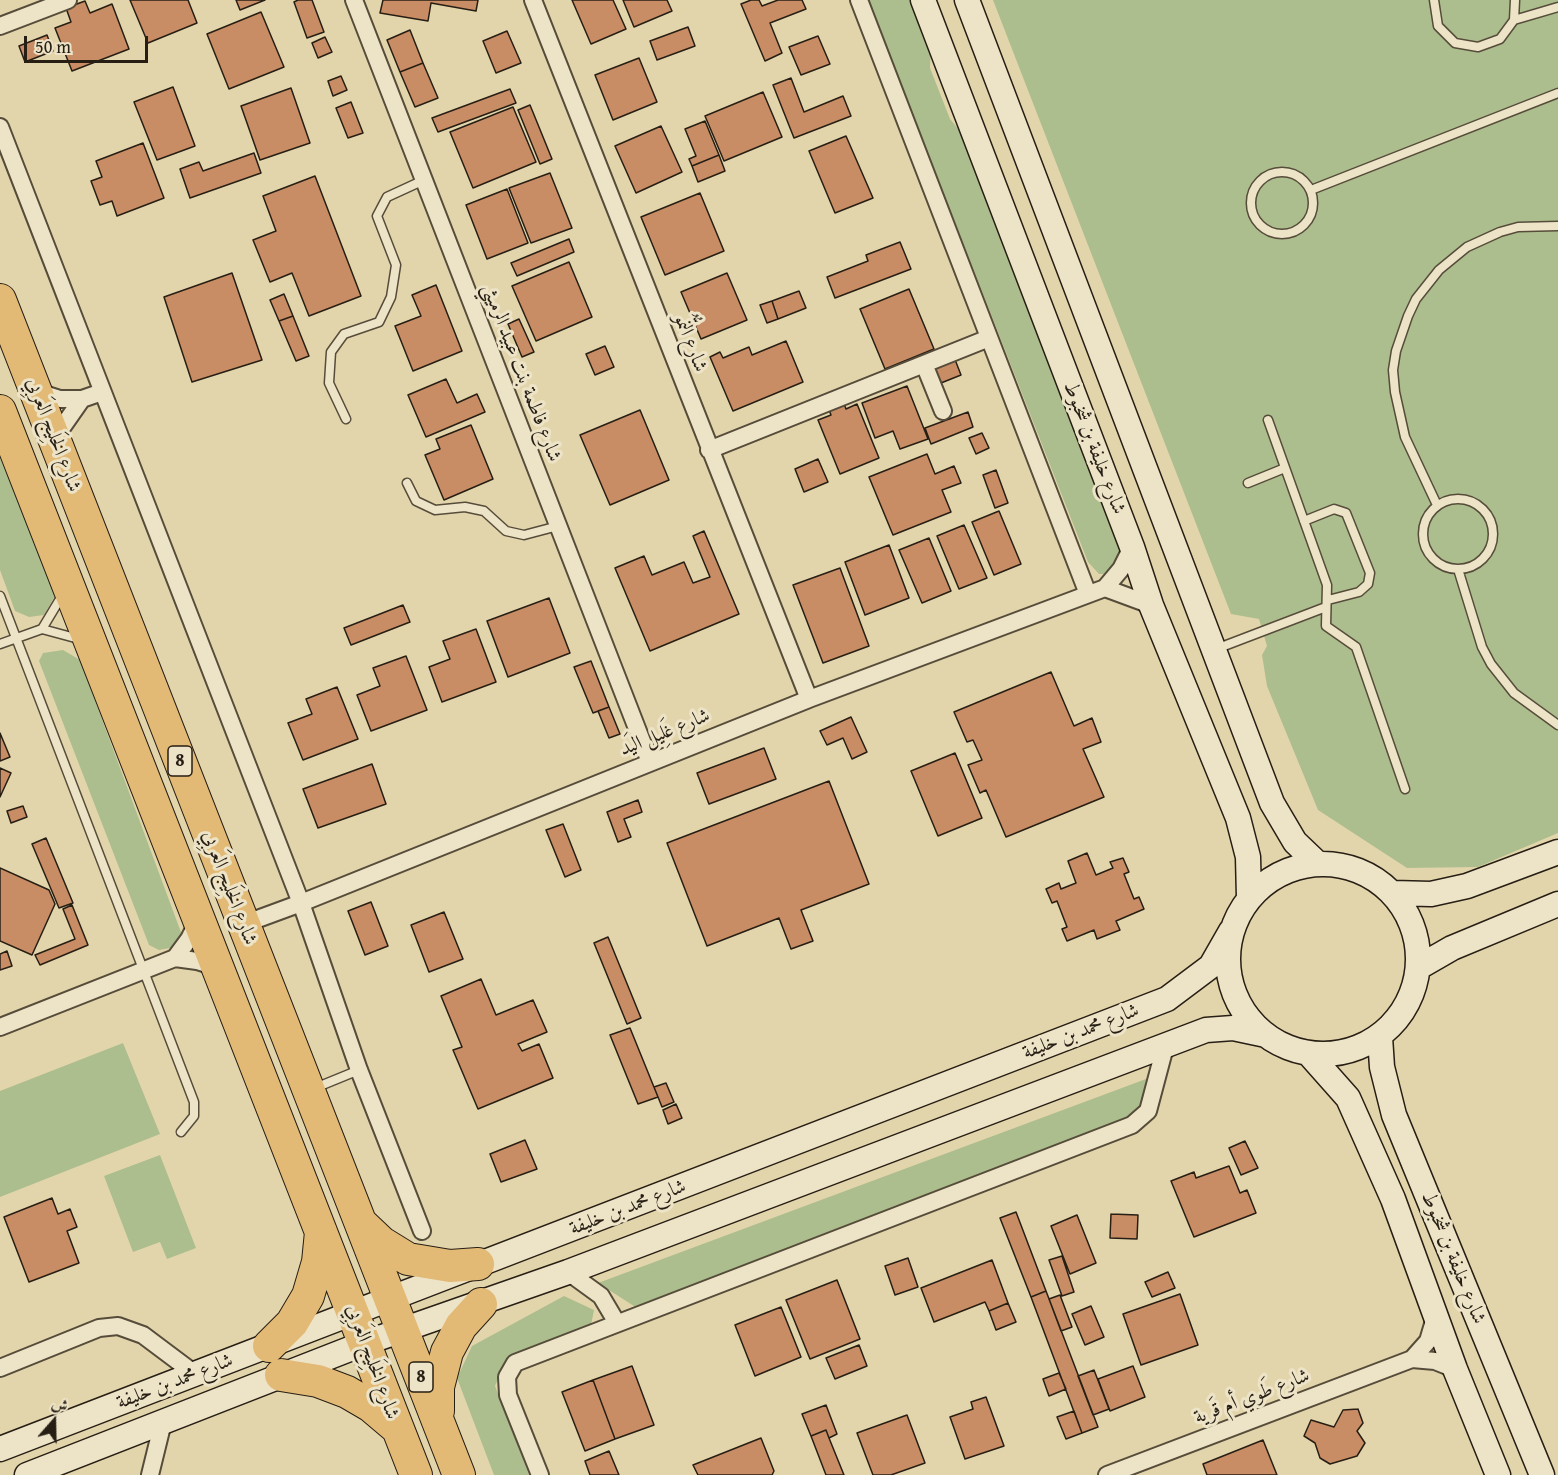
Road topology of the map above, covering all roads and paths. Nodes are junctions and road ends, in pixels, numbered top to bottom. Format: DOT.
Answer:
graph roads {
  1 [pos="68,0"];
  2 [pos="354,0"];
  3 [pos="533,0"];
  4 [pos="859,0"];
  5 [pos="923,0"];
  6 [pos="967,0"];
  7 [pos="1434,0"];
  8 [pos="1515,0"];
  9 [pos="1558,7"];
  10 [pos="1514,20"];
  11 [pos="0,26"];
  12 [pos="1558,93"];
  13 [pos="0,127"];
  14 [pos="424,180"];
  15 [pos="1311,190"];
  16 [pos="1558,226"];
  17 [pos="0,300"];
  18 [pos="989,338"];
  19 [pos="924,364"];
  20 [pos="35,391"];
  21 [pos="102,392"];
  22 [pos="81,399"];
  23 [pos="0,411"];
  24 [pos="943,411"];
  25 [pos="346,419"];
  26 [pos="1268,420"];
  27 [pos="54,439"];
  28 [pos="709,450"];
  29 [pos="1285,468"];
  30 [pos="406,483"];
  31 [pos="1248,483"];
  32 [pos="1437,505"];
  33 [pos="1304,521"];
  34 [pos="558,526"];
  35 [pos="1132,547"];
  36 [pos="1458,569"];
  37 [pos="67,583"];
  38 [pos="1105,588"];
  39 [pos="1088,594"];
  40 [pos="0,596"];
  41 [pos="1327,603"];
  42 [pos="1151,605"];
  43 [pos="42,629"];
  44 [pos="16,638"];
  45 [pos="0,644"];
  46 [pos="92,646"];
  47 [pos="1213,651"];
  48 [pos="809,699"];
  49 [pos="1558,725"];
  50 [pos="650,762"];
  51 [pos="1405,789"];
  52 [pos="1558,852"];
  53 [pos="1317,863"];
  54 [pos="1393,893"];
  55 [pos="1249,898"];
  56 [pos="302,903"];
  57 [pos="1558,904"];
  58 [pos="199,918"];
  59 [pos="243,924"];
  60 [pos="1232,931"];
  61 [pos="175,958"];
  62 [pos="1419,967"];
  63 [pos="219,968"];
  64 [pos="142,971"];
  65 [pos="0,1027"];
  66 [pos="1266,1035"];
  67 [pos="1380,1037"];
  68 [pos="1165,1047"];
  69 [pos="1309,1054"];
  70 [pos="359,1070"];
  71 [pos="309,1090"];
  72 [pos="181,1132"];
  73 [pos="360,1222"];
  74 [pos="321,1228"];
  75 [pos="423,1231"];
  76 [pos="478,1264"];
  77 [pos="568,1272"];
  78 [pos="390,1299"];
  79 [pos="481,1304"];
  80 [pos="355,1314"];
  81 [pos="1436,1314"];
  82 [pos="617,1323"];
  83 [pos="402,1330"];
  84 [pos="365,1343"];
  85 [pos="269,1346"];
  86 [pos="1412,1359"];
  87 [pos="0,1368"];
  88 [pos="1455,1369"];
  89 [pos="195,1374"];
  90 [pos="281,1375"];
  91 [pos="163,1422"];
  92 [pos="439,1424"];
  93 [pos="397,1428"];
  94 [pos="0,1449"];
  95 [pos="27,1475"];
  96 [pos="150,1475"];
  97 [pos="416,1475"];
  98 [pos="459,1475"];
  99 [pos="540,1475"];
  100 [pos="1107,1475"];
  101 [pos="1498,1475"];
  102 [pos="1542,1475"];
  1 -- 11 [label="street"];
  2 -- 14 [label="street, شارع فاطمة بنت عبيد الرميثي"];
  3 -- 28 [label="street, شارع النُّمُو"];
  4 -- 18 [label="street"];
  5 -- 35 [label="main road, شارع خليفة بن شخبوط"];
  6 -- 47 [label="main road, شارع خليفة بن شخبوط"];
  7 -- 10 [label="lane"];
  8 -- 10 [label="lane"];
  9 -- 10 [label="lane"];
  12 -- 15 [label="lane"];
  13 -- 21 [label="street"];
  14 -- 25 [label="lane"];
  14 -- 34 [label="street, شارع فاطمة بنت عبيد الرميثي"];
  15 -- 15 [label="lane"];
  16 -- 32 [label="lane"];
  17 -- 20 [label="highway, شارع الخَلِيج العَربِي / 8"];
  18 -- 19 [label="street"];
  18 -- 39 [label="street"];
  19 -- 24 [label="street"];
  19 -- 28 [label="street"];
  20 -- 22 [label="street"];
  20 -- 27 [label="highway, شارع الخَلِيج العَربِي / 8"];
  21 -- 22 [label="street"];
  21 -- 56 [label="street"];
  22 -- 27 [label="street"];
  23 -- 37 [label="highway, شارع الخَلِيج العَربِي / 8"];
  26 -- 29 [label="lane"];
  27 -- 59 [label="highway, شارع الخَلِيج العَربِي / 8"];
  28 -- 48 [label="street, شارع النُّمُو"];
  29 -- 31 [label="lane"];
  29 -- 33 [label="lane"];
  30 -- 34 [label="lane"];
  32 -- 36 [label="lane"];
  32 -- 36 [label="lane"];
  33 -- 41 [label="lane"];
  33 -- 41 [label="lane"];
  34 -- 50 [label="street, شارع فاطمة بنت عبيد الرميثي"];
  35 -- 38 [label="street"];
  35 -- 42 [label="main road, شارع خليفة بن شخبوط"];
  36 -- 49 [label="lane"];
  37 -- 43 [label="lane"];
  37 -- 46 [label="highway, شارع الخَلِيج العَربِي / 8"];
  38 -- 39 [label="street, شارع غَلِيل اليَد"];
  38 -- 42 [label="street"];
  39 -- 48 [label="street, شارع غَلِيل اليَد"];
  40 -- 44 [label="lane"];
  41 -- 47 [label="lane"];
  41 -- 51 [label="lane"];
  42 -- 55 [label="main road, شارع خليفة بن شخبوط"];
  43 -- 44 [label="lane"];
  43 -- 46 [label="lane"];
  44 -- 45 [label="lane"];
  44 -- 64 [label="lane"];
  46 -- 58 [label="highway, شارع الخَلِيج العَربِي / 8"];
  47 -- 53 [label="main road, شارع خليفة بن شخبوط"];
  48 -- 50 [label="street, شارع غَلِيل اليَد"];
  50 -- 56 [label="street, شارع غَلِيل اليَد"];
  52 -- 54 [label="main road"];
  53 -- 54 [label="main road"];
  53 -- 55 [label="main road"];
  54 -- 62 [label="main road"];
  55 -- 60 [label="main road"];
  56 -- 59 [label="street, شارع غَلِيل اليَد"];
  56 -- 70 [label="street"];
  57 -- 62 [label="main road"];
  58 -- 61 [label="street"];
  58 -- 63 [label="highway, شارع الخَلِيج العَربِي / 8"];
  59 -- 71 [label="highway, شارع الخَلِيج العَربِي / 8"];
  60 -- 66 [label="main road"];
  60 -- 76 [label="main road, شارع محمد بن خليفة"];
  61 -- 63 [label="street"];
  61 -- 64 [label="street"];
  62 -- 67 [label="main road"];
  63 -- 74 [label="highway, شارع الخَلِيج العَربِي / 8"];
  64 -- 65 [label="street"];
  64 -- 72 [label="lane"];
  66 -- 68 [label="main road, شارع محمد بن خليفة"];
  66 -- 69 [label="main road"];
  67 -- 69 [label="main road"];
  67 -- 102 [label="main road, شارع خليفة بن شخبوط"];
  68 -- 77 [label="main road, شارع محمد بن خليفة"];
  68 -- 82 [label="street"];
  69 -- 81 [label="main road, شارع خليفة بن شخبوط"];
  70 -- 71 [label="lane"];
  70 -- 75 [label="street"];
  71 -- 73 [label="highway, شارع الخَلِيج العَربِي / 8"];
  73 -- 76 [label="highway"];
  73 -- 78 [label="highway, شارع الخَلِيج العَربِي / 8"];
  74 -- 80 [label="highway, شارع الخَلِيج العَربِي / 8"];
  74 -- 85 [label="highway"];
  76 -- 78 [label="main road, شارع محمد بن خليفة"];
  77 -- 79 [label="main road, شارع محمد بن خليفة"];
  77 -- 82 [label="street"];
  78 -- 80 [label="main road, شارع محمد بن خليفة"];
  78 -- 83 [label="highway, شارع الخَلِيج العَربِي / 8"];
  79 -- 83 [label="main road, شارع محمد بن خليفة"];
  79 -- 92 [label="highway"];
  80 -- 84 [label="highway, شارع الخَلِيج العَربِي / 8"];
  80 -- 85 [label="main road, شارع محمد بن خليفة"];
  81 -- 86 [label="street"];
  81 -- 88 [label="main road, شارع خليفة بن شخبوط"];
  82 -- 99 [label="street"];
  83 -- 84 [label="main road, شارع محمد بن خليفة"];
  83 -- 92 [label="highway, شارع الخَلِيج العَربِي / 8"];
  84 -- 90 [label="main road, شارع محمد بن خليفة"];
  84 -- 93 [label="highway, شارع الخَلِيج العَربِي / 8"];
  85 -- 89 [label="main road, شارع محمد بن خليفة"];
  86 -- 88 [label="street, شارع طَوي أم قَرية"];
  86 -- 100 [label="street, شارع طَوي أم قَرية"];
  87 -- 89 [label="street"];
  88 -- 101 [label="main road, شارع خليفة بن شخبوط"];
  89 -- 94 [label="main road, شارع محمد بن خليفة"];
  90 -- 91 [label="main road, شارع محمد بن خليفة"];
  90 -- 93 [label="highway"];
  91 -- 95 [label="main road, شارع محمد بن خليفة"];
  91 -- 96 [label="street"];
  92 -- 98 [label="highway, شارع الخَلِيج العَربِي / 8"];
  93 -- 97 [label="highway, شارع الخَلِيج العَربِي / 8"];
}
